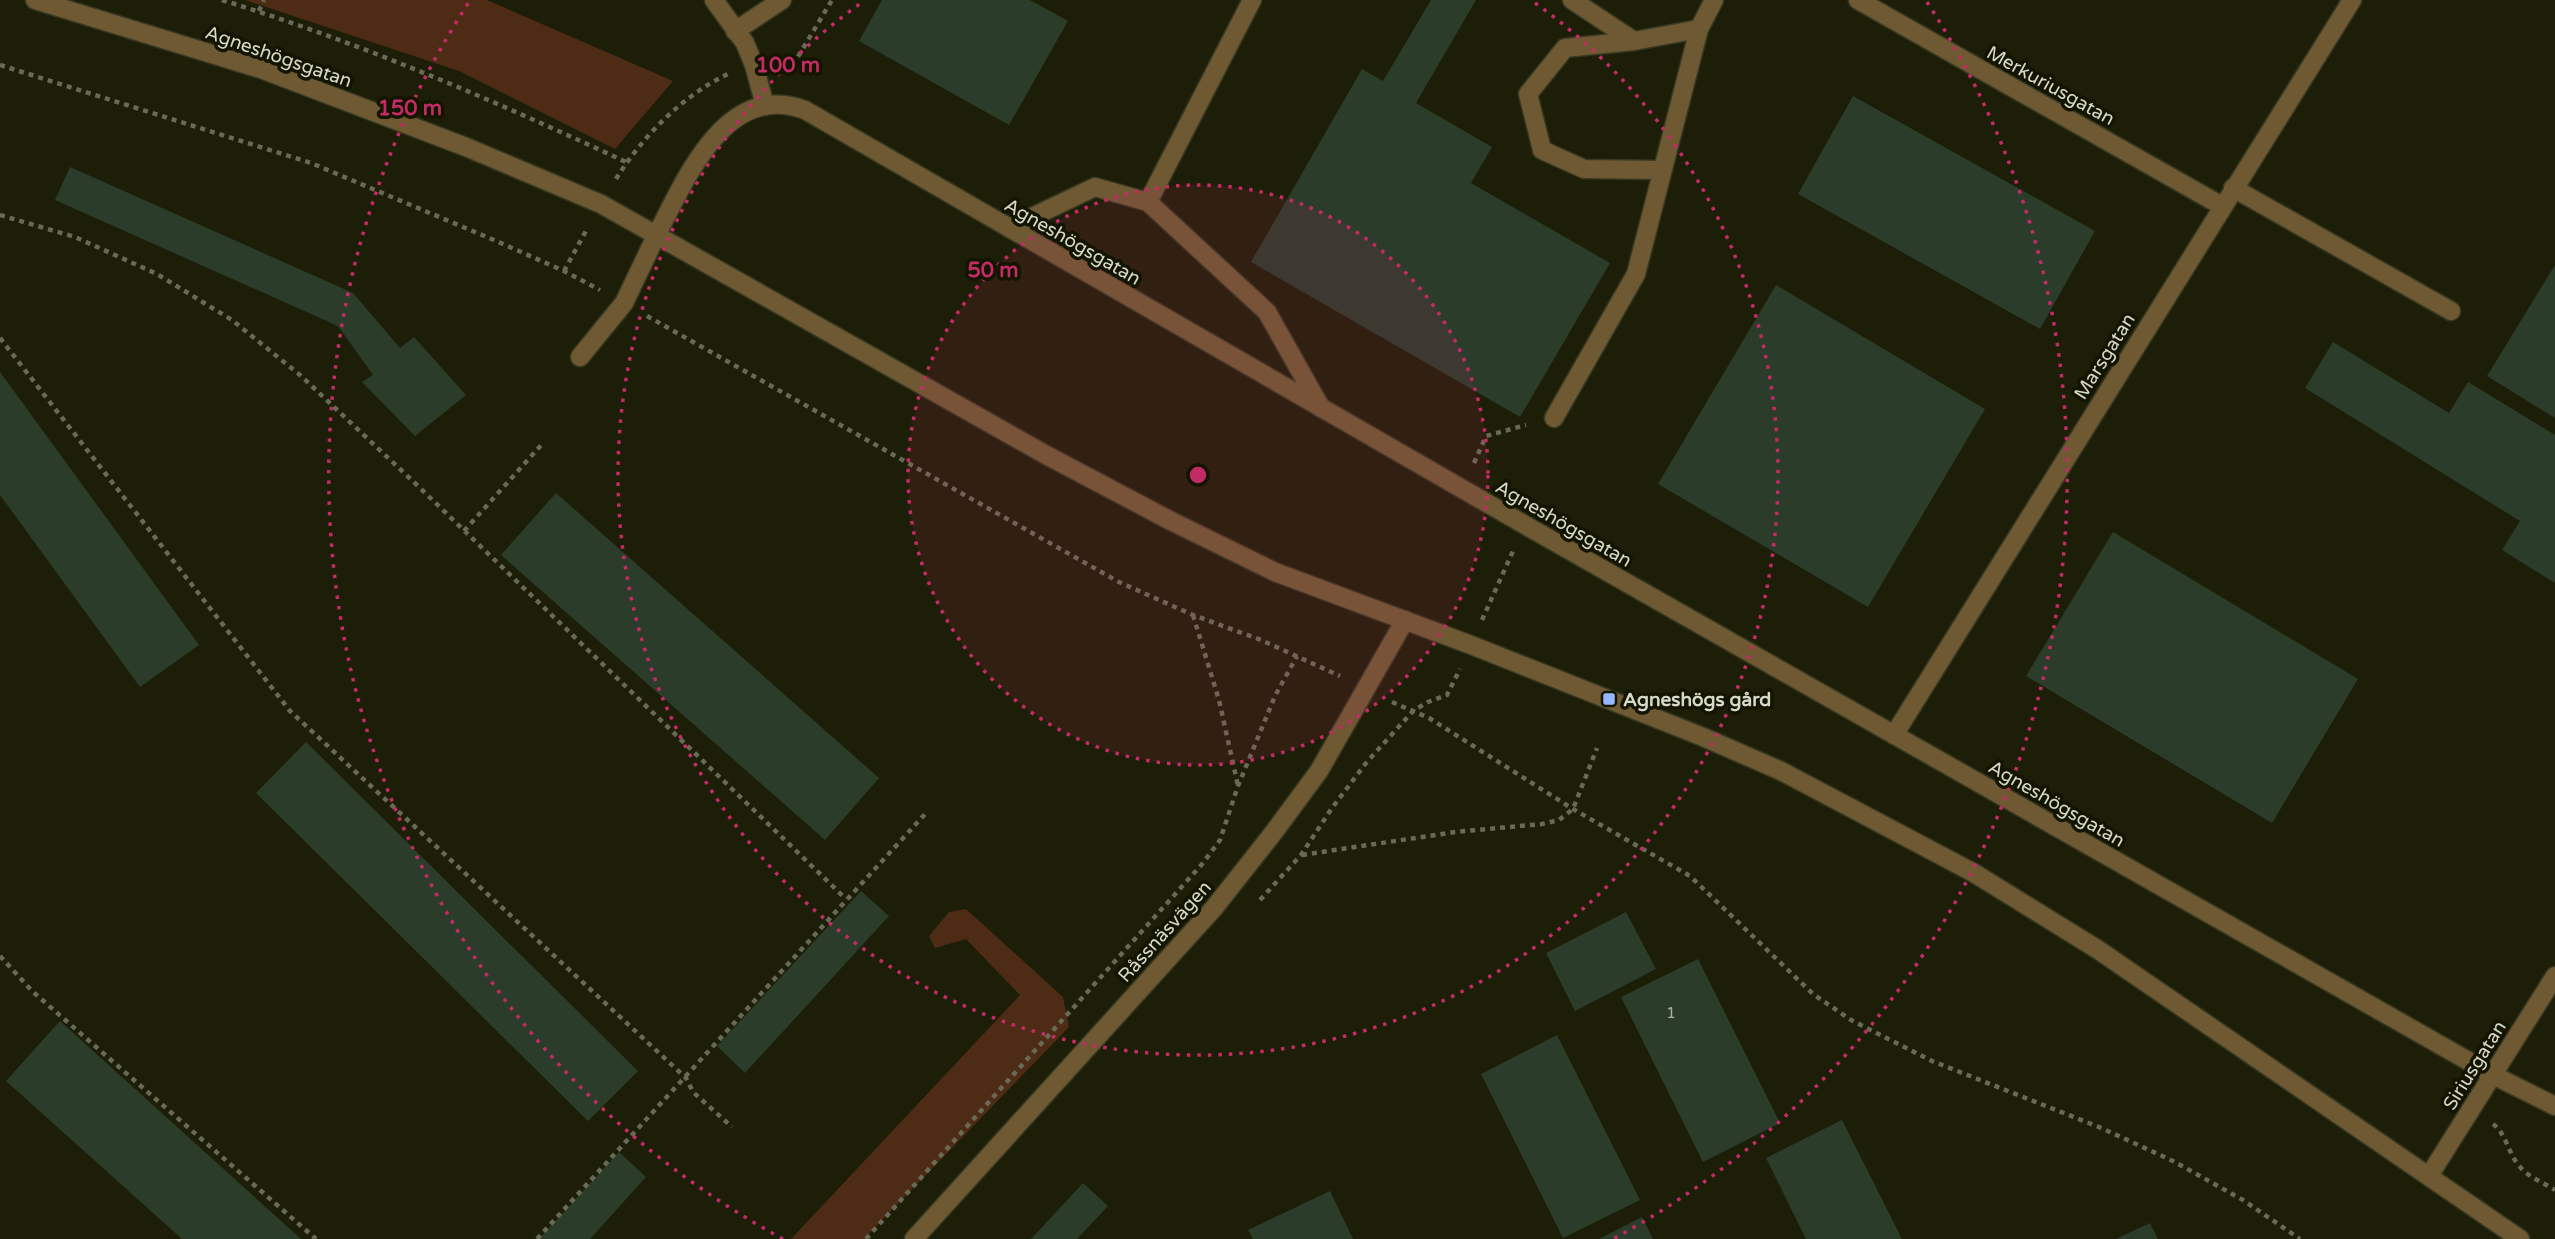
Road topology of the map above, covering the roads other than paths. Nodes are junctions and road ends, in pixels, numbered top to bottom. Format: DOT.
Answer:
graph roads {
  1 [pos="35,0"];
  2 [pos="714,0"];
  3 [pos="782,0"];
  4 [pos="1252,0"];
  5 [pos="1572,0"];
  6 [pos="1714,0"];
  7 [pos="1858,0"];
  8 [pos="2352,0"];
  9 [pos="1699,29"];
  10 [pos="735,31"];
  11 [pos="1634,41"];
  12 [pos="765,106"];
  13 [pos="1663,170"];
  14 [pos="2233,188"];
  15 [pos="1148,202"];
  16 [pos="2222,206"];
  17 [pos="1009,228"];
  18 [pos="657,234"];
  19 [pos="2451,311"];
  20 [pos="580,357"];
  21 [pos="1321,408"];
  22 [pos="1554,418"];
  23 [pos="1405,620"];
  24 [pos="1894,735"];
  25 [pos="2555,976"];
  26 [pos="2493,1075"];
  27 [pos="2555,1106"];
  28 [pos="2429,1176"];
  29 [pos="914,1239"];
  30 [pos="2520,1239"];
  1 -- 18 [label="street, Agneshögsgatan"];
  2 -- 10 [label="street"];
  3 -- 10 [label="street"];
  4 -- 15 [label="street"];
  5 -- 11 [label="street"];
  6 -- 9 [label="street"];
  7 -- 16 [label="street, Merkuriusgatan"];
  8 -- 14 [label="street, Marsgatan"];
  9 -- 11 [label="street"];
  9 -- 13 [label="street"];
  10 -- 12 [label="street"];
  11 -- 13 [label="street"];
  12 -- 17 [label="street, Agneshögsgatan"];
  12 -- 18 [label="street, Agneshögsgatan"];
  13 -- 22 [label="street"];
  14 -- 16 [label="street, Marsgatan"];
  14 -- 19 [label="street"];
  15 -- 17 [label="street"];
  15 -- 21 [label="street"];
  16 -- 24 [label="street, Marsgatan"];
  17 -- 21 [label="street, Agneshögsgatan"];
  18 -- 20 [label="street"];
  18 -- 23 [label="street, Agneshögsgatan"];
  21 -- 24 [label="street, Agneshögsgatan"];
  23 -- 28 [label="street, Agneshögsgatan"];
  23 -- 29 [label="street, Råssnäsvägen"];
  24 -- 26 [label="street, Agneshögsgatan"];
  25 -- 26 [label="street, Siriusgatan"];
  26 -- 27 [label="street, Agneshögsgatan"];
  26 -- 28 [label="street, Siriusgatan"];
  28 -- 30 [label="street, Agneshögsgatan"];
}
